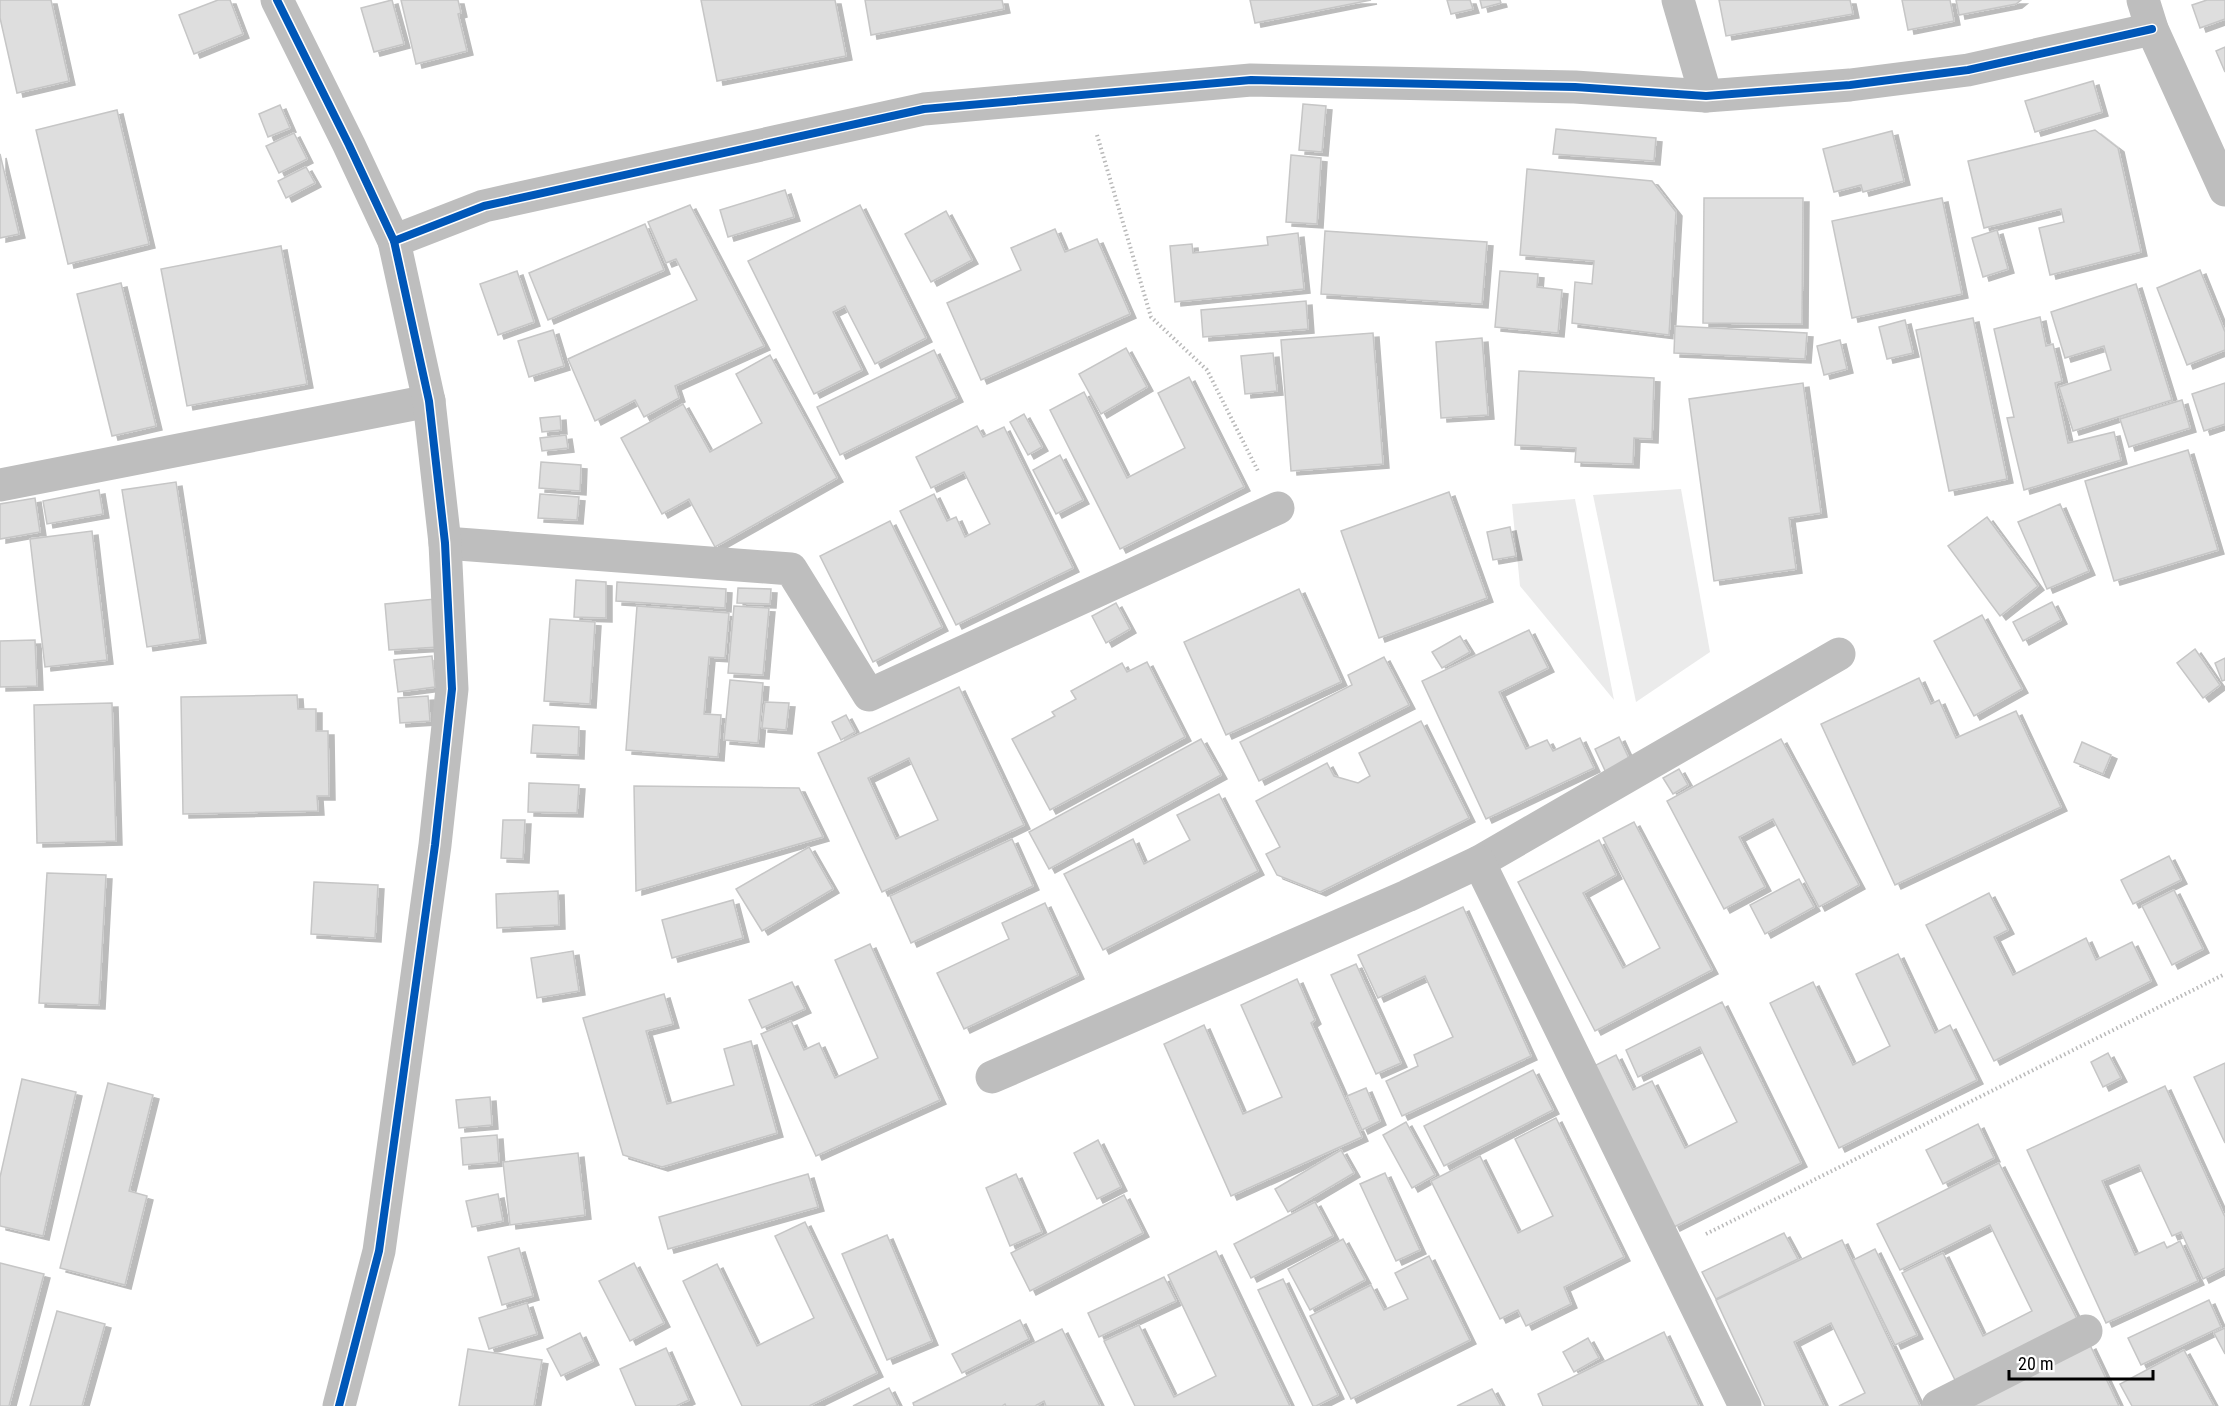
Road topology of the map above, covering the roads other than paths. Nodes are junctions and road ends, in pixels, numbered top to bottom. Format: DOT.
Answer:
graph roads {
  1 [pos="277,0"];
  2 [pos="1678,0"];
  3 [pos="2148,14"];
  4 [pos="1706,96"];
  5 [pos="2225,190"];
  6 [pos="394,241"];
  7 [pos="429,401"];
  8 [pos="0,484"];
  9 [pos="1278,508"];
  10 [pos="445,543"];
  11 [pos="1839,654"];
  12 [pos="1479,862"];
  13 [pos="993,1077"];
  14 [pos="2086,1331"];
  15 [pos="339,1406"];
  16 [pos="1745,1406"];
  17 [pos="1938,1406"];
  1 -- 6 [label="street"];
  2 -- 4 [label="street"];
  3 -- 4 [label="street"];
  3 -- 5 [label="street"];
  4 -- 6 [label="street"];
  6 -- 7 [label="street"];
  7 -- 8 [label="street"];
  7 -- 10 [label="street"];
  9 -- 10 [label="street"];
  10 -- 15 [label="street"];
  11 -- 12 [label="street"];
  12 -- 13 [label="street"];
  12 -- 16 [label="street"];
  14 -- 17 [label="street"];
}
